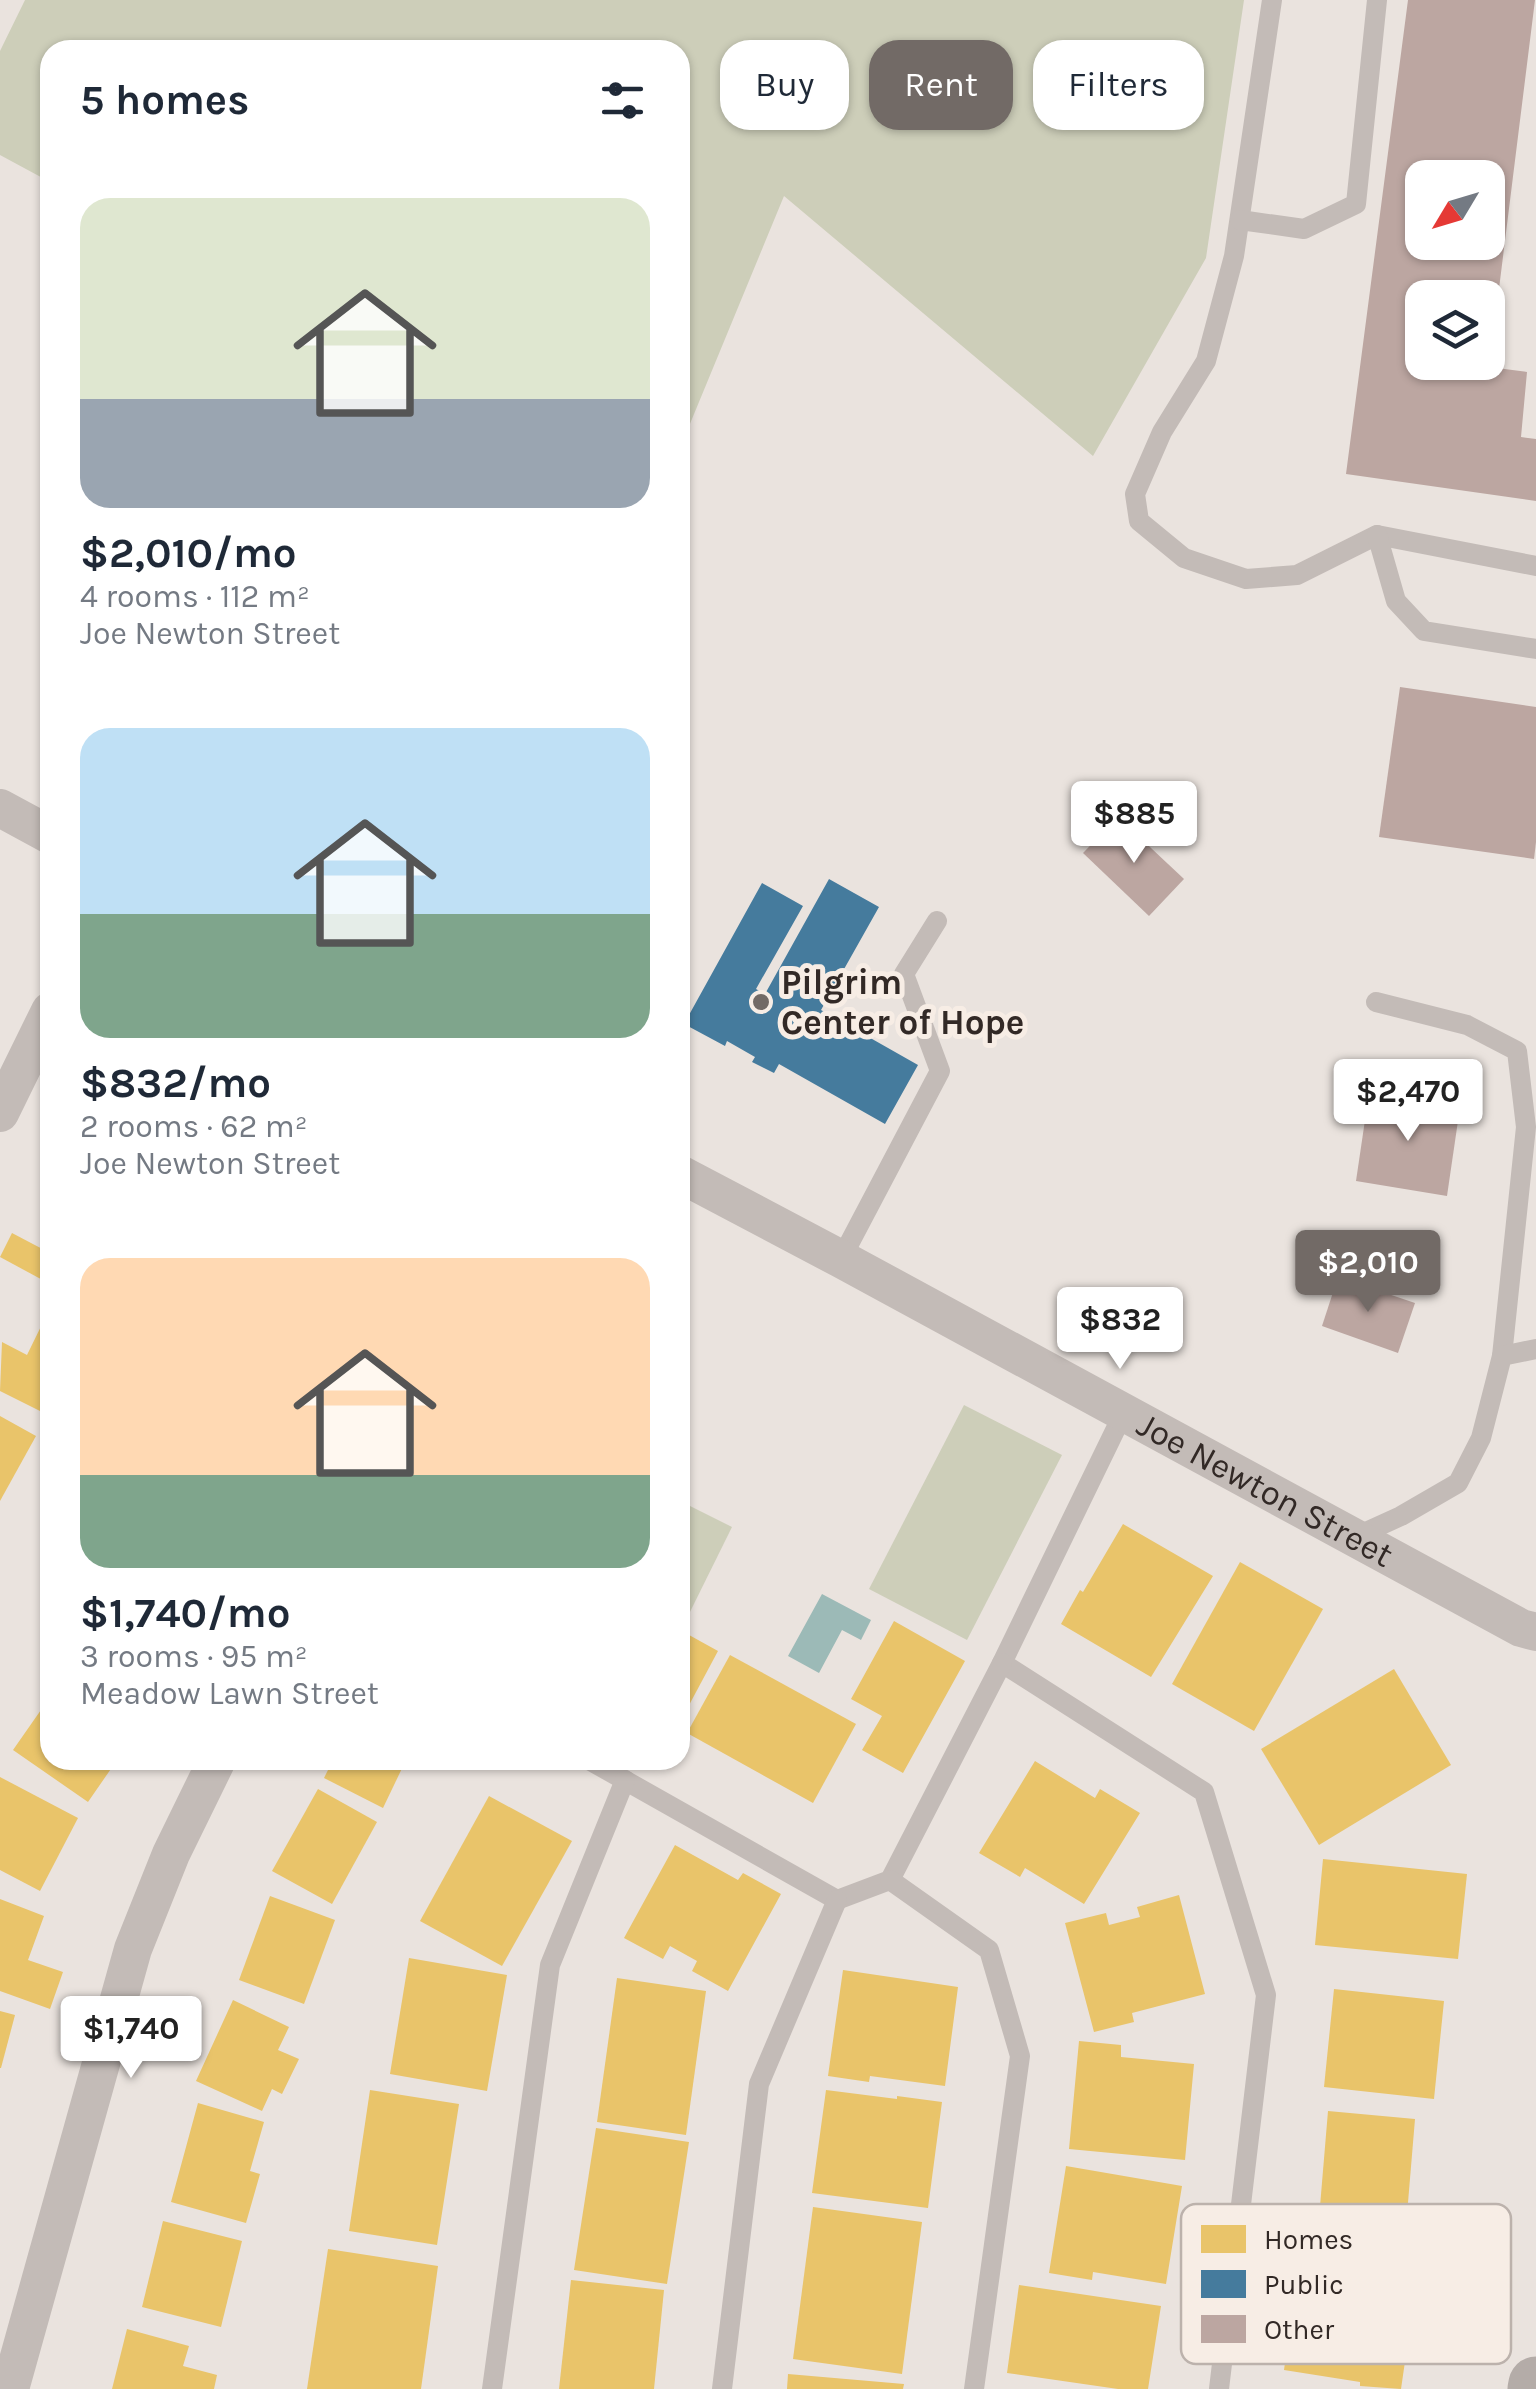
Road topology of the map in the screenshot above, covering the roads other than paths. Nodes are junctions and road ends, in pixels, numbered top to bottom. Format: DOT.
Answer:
graph roads {
  1 [pos="1272,0"];
  2 [pos="1377,0"];
  3 [pos="1240,220"];
  4 [pos="1377,536"];
  5 [pos="1536,566"];
  6 [pos="1536,649"];
  7 [pos="0,808"];
  8 [pos="40,830"];
  9 [pos="937,921"];
  10 [pos="1376,1002"];
  11 [pos="40,1032"];
  12 [pos="0,1113"];
  13 [pos="690,1179"];
  14 [pos="842,1259"];
  15 [pos="1536,1349"];
  16 [pos="1502,1356"];
  17 [pos="1124,1412"];
  18 [pos="1354,1538"];
  19 [pos="1536,1632"];
  20 [pos="1002,1663"];
  21 [pos="212,1770"];
  22 [pos="608,1770"];
  23 [pos="625,1780"];
  24 [pos="890,1880"];
  25 [pos="837,1900"];
  26 [pos="1241,2204"];
  27 [pos="1222,2364"];
  28 [pos="10,2389"];
  29 [pos="492,2389"];
  30 [pos="722,2389"];
  31 [pos="974,2389"];
  32 [pos="1219,2389"];
  1 -- 3 [label="lane"];
  2 -- 3 [label="lane"];
  3 -- 4 [label="lane"];
  4 -- 5 [label="lane"];
  4 -- 6 [label="lane"];
  7 -- 8 [label="street"];
  9 -- 14 [label="lane"];
  10 -- 16 [label="lane"];
  11 -- 12 [label="street"];
  13 -- 14 [label="street, Joe Newton Street"];
  14 -- 17 [label="street, Joe Newton Street"];
  15 -- 16 [label="lane"];
  16 -- 18 [label="lane"];
  17 -- 18 [label="street, Joe Newton Street"];
  17 -- 20 [label="lane"];
  18 -- 19 [label="street, Joe Newton Street"];
  20 -- 24 [label="lane"];
  20 -- 26 [label="lane"];
  21 -- 28 [label="street"];
  22 -- 23 [label="lane"];
  23 -- 25 [label="lane"];
  23 -- 29 [label="lane"];
  24 -- 25 [label="lane"];
  24 -- 31 [label="lane"];
  25 -- 30 [label="lane"];
  27 -- 32 [label="lane"];
}
